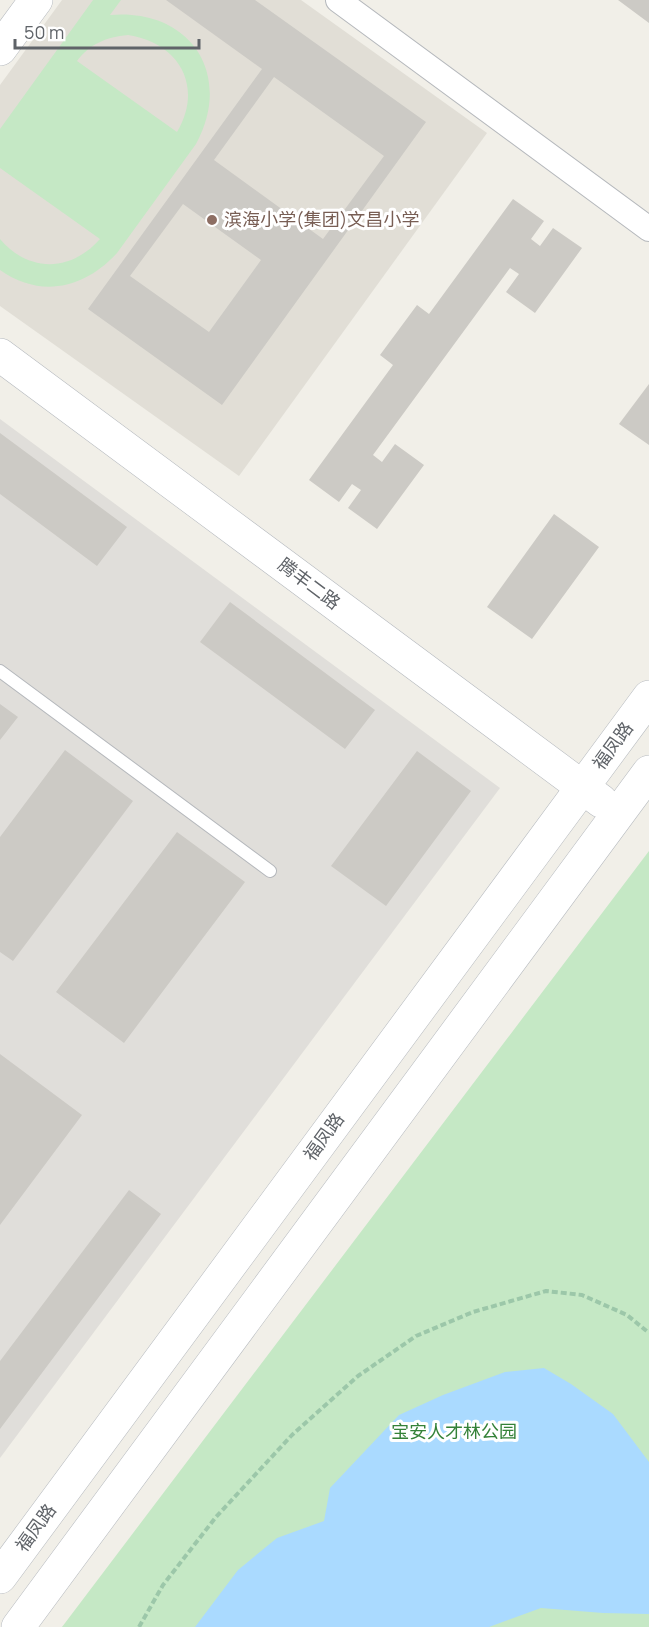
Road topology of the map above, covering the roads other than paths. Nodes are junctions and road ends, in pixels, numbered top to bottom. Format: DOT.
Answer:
graph roads {
  1 [pos="36,0"];
  2 [pos="338,0"];
  3 [pos="0,49"];
  4 [pos="649,228"];
  5 [pos="0,355"];
  6 [pos="0,671"];
  7 [pos="649,697"];
  8 [pos="649,772"];
  9 [pos="583,787"];
  10 [pos="618,813"];
  11 [pos="270,871"];
  12 [pos="0,1577"];
  13 [pos="18,1627"];
  1 -- 3 [label="main road"];
  2 -- 4 [label="street"];
  5 -- 9 [label="main road, 腾丰二路"];
  6 -- 11 [label="lane"];
  7 -- 9 [label="main road, 福凤路"];
  8 -- 10 [label="main road"];
  9 -- 10 [label="main road, 腾丰二路"];
  9 -- 12 [label="main road, 福凤路"];
  10 -- 13 [label="main road"];
}
